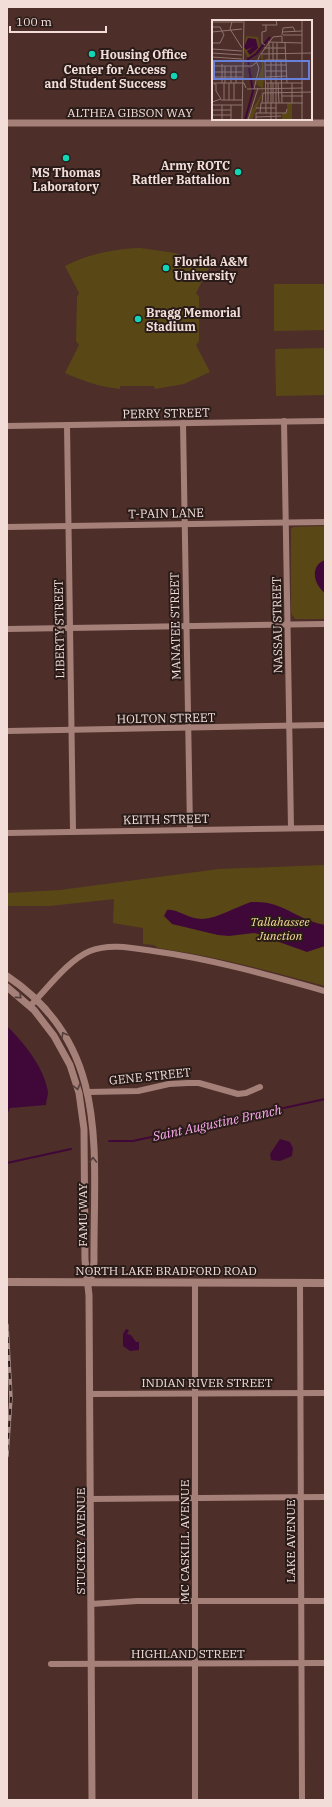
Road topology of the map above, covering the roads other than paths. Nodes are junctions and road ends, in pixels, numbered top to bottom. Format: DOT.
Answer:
graph roads {
  1 [pos="7,123"];
  2 [pos="325,123"];
  3 [pos="284,421"];
  4 [pos="325,421"];
  5 [pos="183,423"];
  6 [pos="67,425"];
  7 [pos="7,426"];
  8 [pos="287,522"];
  9 [pos="325,522"];
  10 [pos="185,524"];
  11 [pos="68,526"];
  12 [pos="7,527"];
  13 [pos="288,624"];
  14 [pos="325,624"];
  15 [pos="186,625"];
  16 [pos="70,628"];
  17 [pos="7,629"];
  18 [pos="325,725"];
  19 [pos="290,726"];
  20 [pos="188,728"];
  21 [pos="71,730"];
  22 [pos="7,731"];
  23 [pos="291,828"];
  24 [pos="325,828"];
  25 [pos="190,829"];
  26 [pos="73,831"];
  27 [pos="7,833"];
  28 [pos="7,976"];
  29 [pos="7,987"];
  30 [pos="325,991"];
  31 [pos="36,1000"];
  32 [pos="30,1006"];
  33 [pos="260,1087"];
  34 [pos="88,1092"];
  35 [pos="7,1282"];
  36 [pos="89,1282"];
  37 [pos="300,1282"];
  38 [pos="325,1282"];
  39 [pos="195,1283"];
  40 [pos="194,1393"];
  41 [pos="301,1393"];
  42 [pos="325,1393"];
  43 [pos="90,1394"];
  44 [pos="301,1497"];
  45 [pos="325,1497"];
  46 [pos="91,1499"];
  47 [pos="195,1499"];
  48 [pos="194,1601"];
  49 [pos="301,1601"];
  50 [pos="325,1601"];
  51 [pos="91,1604"];
  52 [pos="325,1663"];
  53 [pos="51,1664"];
  54 [pos="92,1664"];
  55 [pos="194,1664"];
  56 [pos="301,1664"];
  57 [pos="92,1800"];
  58 [pos="196,1800"];
  59 [pos="302,1800"];
  1 -- 2 [label="street, ALTHEA GIBSON WAY"];
  3 -- 4 [label="street, PERRY STREET"];
  3 -- 5 [label="street, PERRY STREET"];
  3 -- 8 [label="street, NASSAU STREET"];
  5 -- 6 [label="street, PERRY STREET"];
  5 -- 10 [label="street, MANATEE STREET"];
  6 -- 7 [label="street, PERRY STREET"];
  6 -- 11 [label="street, LIBERTY STREET"];
  8 -- 9 [label="street, T-PAIN LANE"];
  8 -- 10 [label="street, T-PAIN LANE"];
  8 -- 13 [label="street, NASSAU STREET"];
  10 -- 11 [label="street, T-PAIN LANE"];
  10 -- 15 [label="street, MANATEE STREET"];
  11 -- 12 [label="street, T-PAIN LANE"];
  11 -- 16 [label="street, LIBERTY STREET"];
  13 -- 14 [label="street"];
  13 -- 15 [label="street"];
  13 -- 19 [label="street, NASSAU STREET"];
  15 -- 16 [label="street"];
  15 -- 20 [label="street, MANATEE STREET"];
  16 -- 17 [label="street"];
  16 -- 21 [label="street, LIBERTY STREET"];
  18 -- 19 [label="street, HOLTON STREET"];
  19 -- 20 [label="street, HOLTON STREET"];
  19 -- 23 [label="street, NASSAU STREET"];
  20 -- 21 [label="street, HOLTON STREET"];
  20 -- 25 [label="street, MANATEE STREET"];
  21 -- 22 [label="street, HOLTON STREET"];
  21 -- 26 [label="street, LIBERTY STREET"];
  23 -- 24 [label="street, KEITH STREET"];
  23 -- 25 [label="street, KEITH STREET"];
  25 -- 26 [label="street, KEITH STREET"];
  26 -- 27 [label="street, KEITH STREET"];
  28 -- 31 [label="street, FAMU WAY"];
  29 -- 32 [label="street, FAMU WAY, one-way"];
  30 -- 31 [label="street"];
  31 -- 32 [label="street"];
  34 -- 31 [label="street, FAMU WAY, one-way"];
  32 -- 36 [label="street, FAMU WAY, one-way"];
  33 -- 34 [label="street, GENE STREET"];
  36 -- 34 [label="street, FAMU WAY, one-way"];
  35 -- 36 [label="main road, NORTH LAKE BRADFORD ROAD"];
  36 -- 39 [label="main road, NORTH LAKE BRADFORD ROAD"];
  36 -- 43 [label="street, STUCKEY AVENUE"];
  37 -- 38 [label="main road, NORTH LAKE BRADFORD ROAD"];
  37 -- 39 [label="main road, NORTH LAKE BRADFORD ROAD"];
  37 -- 41 [label="street, LAKE AVENUE"];
  39 -- 40 [label="street, MC CASKILL AVENUE"];
  40 -- 41 [label="street, INDIAN RIVER STREET"];
  40 -- 43 [label="street, INDIAN RIVER STREET"];
  40 -- 47 [label="street, MC CASKILL AVENUE"];
  41 -- 42 [label="street, INDIAN RIVER STREET"];
  41 -- 44 [label="street, LAKE AVENUE"];
  43 -- 46 [label="street, STUCKEY AVENUE"];
  44 -- 45 [label="street"];
  44 -- 47 [label="street"];
  44 -- 49 [label="street, LAKE AVENUE"];
  46 -- 47 [label="street"];
  46 -- 51 [label="street, STUCKEY AVENUE"];
  47 -- 48 [label="street, MC CASKILL AVENUE"];
  48 -- 49 [label="street"];
  48 -- 51 [label="street"];
  48 -- 55 [label="street, MC CASKILL AVENUE"];
  49 -- 50 [label="street"];
  49 -- 56 [label="street, LAKE AVENUE"];
  51 -- 54 [label="street, STUCKEY AVENUE"];
  52 -- 56 [label="street, HIGHLAND STREET"];
  53 -- 54 [label="street, HIGHLAND STREET"];
  54 -- 55 [label="street, HIGHLAND STREET"];
  54 -- 57 [label="street, STUCKEY AVENUE"];
  55 -- 56 [label="street, HIGHLAND STREET"];
  55 -- 58 [label="street, MC CASKILL AVENUE"];
  56 -- 59 [label="street, LAKE AVENUE"];
}
